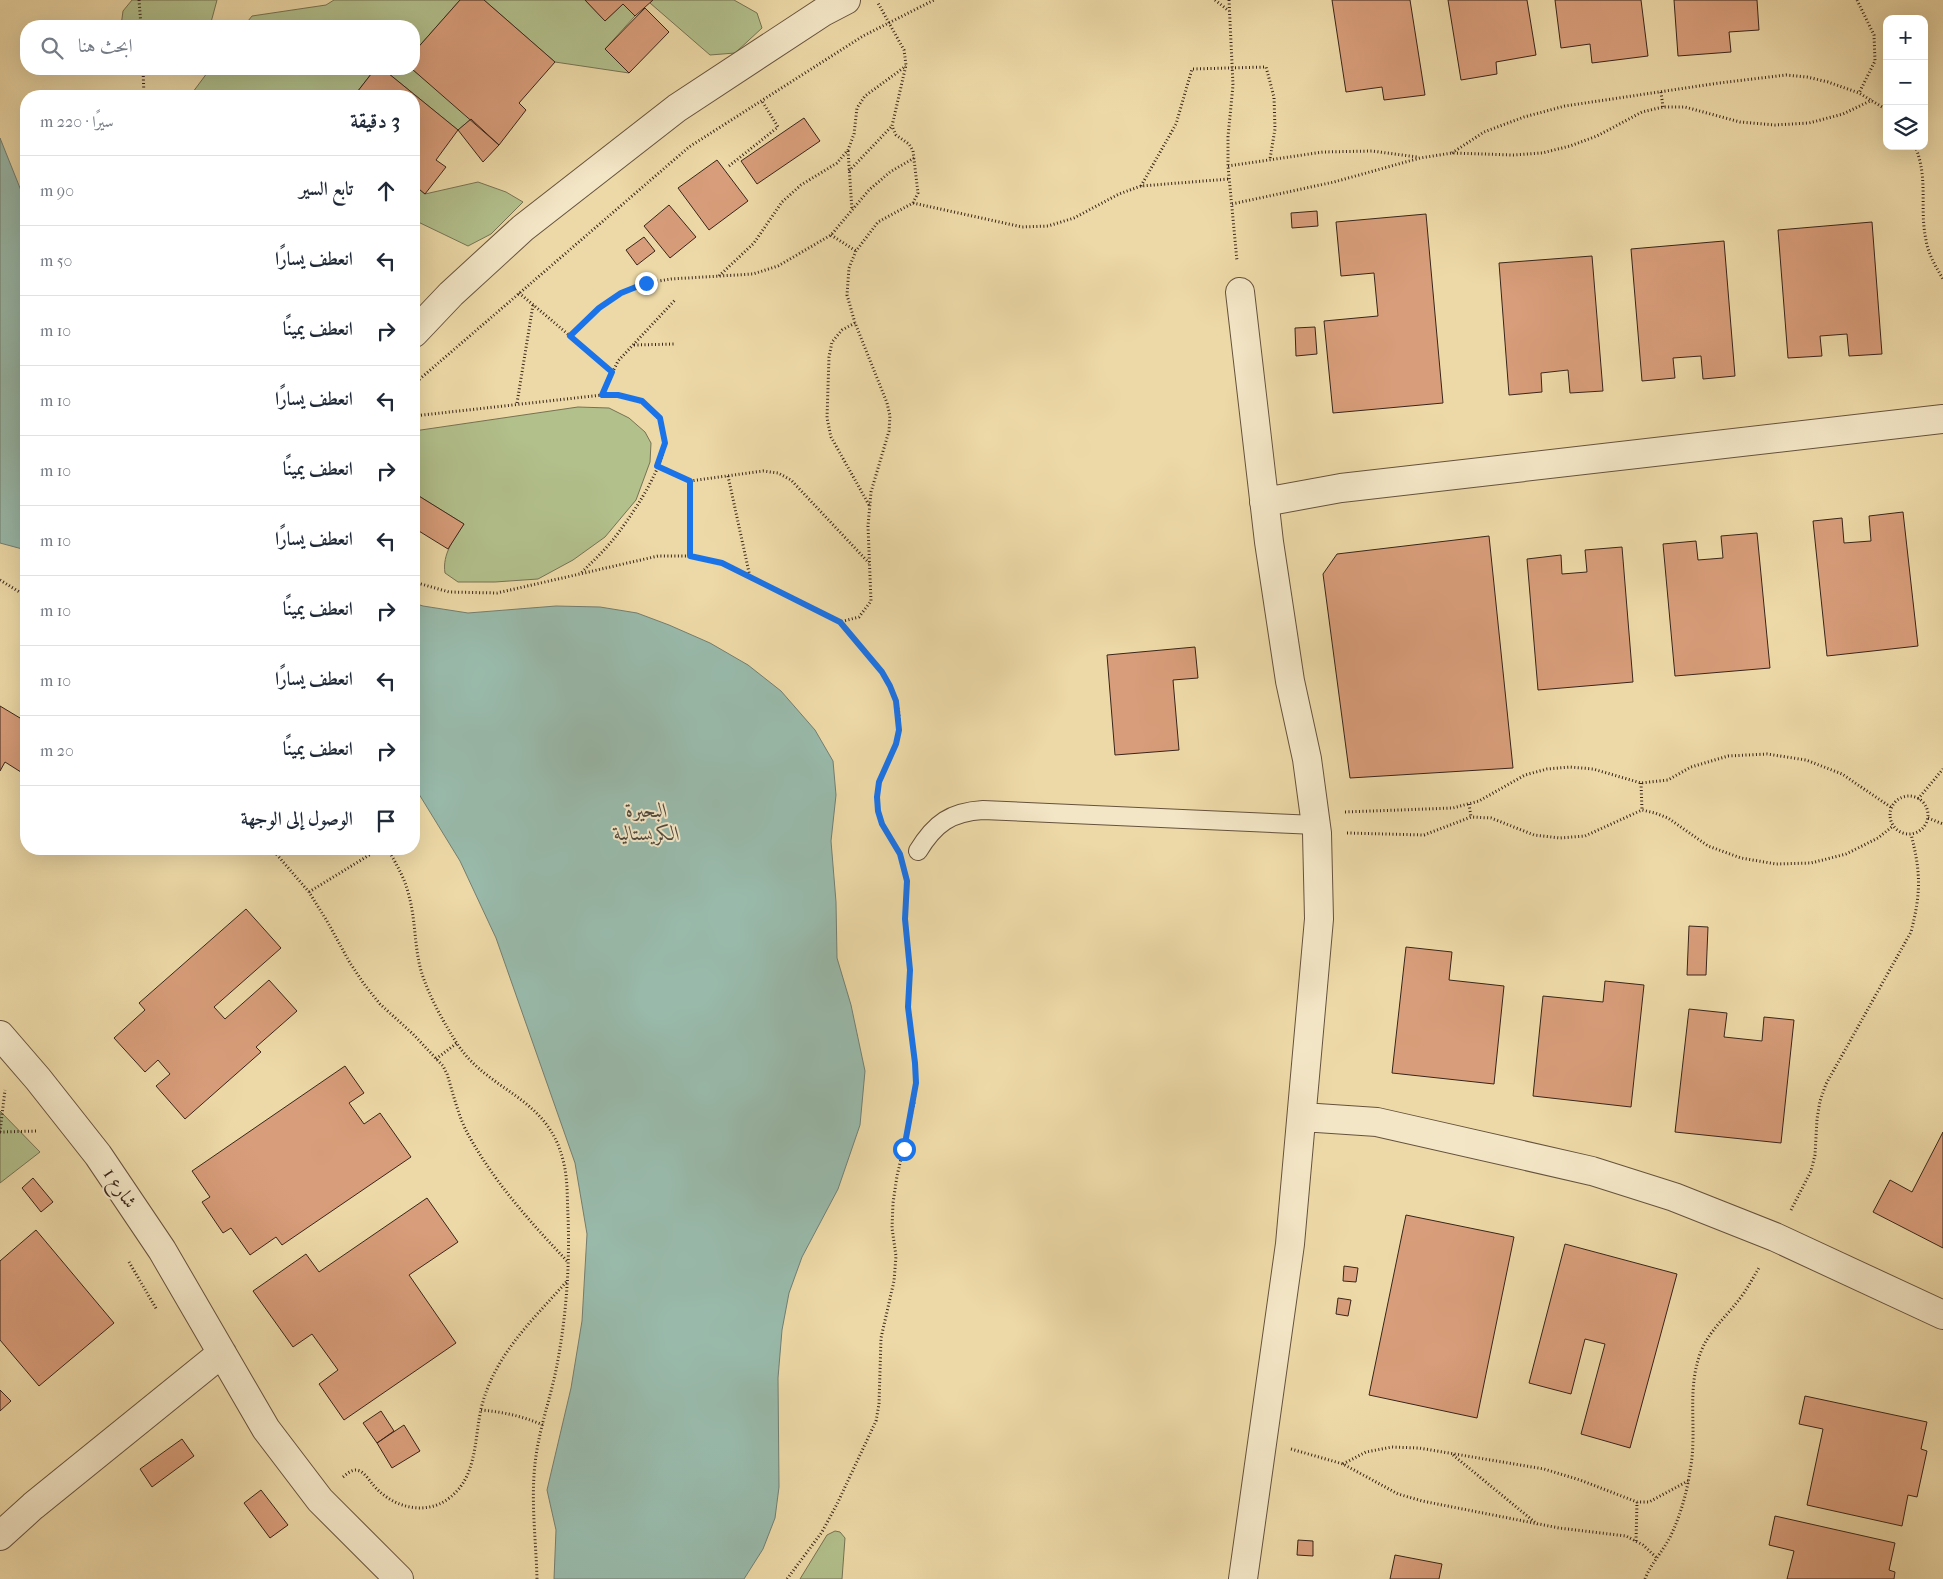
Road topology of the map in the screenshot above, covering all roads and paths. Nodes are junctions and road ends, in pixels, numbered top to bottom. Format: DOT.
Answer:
graph roads {
  1 [pos="140,0"];
  2 [pos="846,0"];
  3 [pos="876,0"];
  4 [pos="934,0"];
  5 [pos="1215,0"];
  6 [pos="1229,0"];
  7 [pos="1857,0"];
  8 [pos="1230,11"];
  9 [pos="141,20"];
  10 [pos="889,23"];
  11 [pos="906,65"];
  12 [pos="1232,69"];
  13 [pos="143,75"];
  14 [pos="144,90"];
  15 [pos="1661,92"];
  16 [pos="1859,93"];
  17 [pos="762,100"];
  18 [pos="1872,100"];
  19 [pos="1663,107"];
  20 [pos="1883,107"];
  21 [pos="892,126"];
  22 [pos="848,150"];
  23 [pos="1915,150"];
  24 [pos="1452,153"];
  25 [pos="914,158"];
  26 [pos="1420,158"];
  27 [pos="1270,159"];
  28 [pos="729,166"];
  29 [pos="1228,166"];
  30 [pos="849,171"];
  31 [pos="1229,179"];
  32 [pos="1141,186"];
  33 [pos="913,203"];
  34 [pos="1232,204"];
  35 [pos="852,210"];
  36 [pos="831,235"];
  37 [pos="856,251"];
  38 [pos="719,276"];
  39 [pos="1943,279"];
  40 [pos="1240,292"];
  41 [pos="519,293"];
  42 [pos="676,299"];
  43 [pos="534,305"];
  44 [pos="855,323"];
  45 [pos="420,327"];
  46 [pos="570,336"];
  47 [pos="675,344"];
  48 [pos="634,345"];
  49 [pos="612,372"];
  50 [pos="420,379"];
  51 [pos="602,395"];
  52 [pos="517,404"];
  53 [pos="420,415"];
  54 [pos="1943,419"];
  55 [pos="657,466"];
  56 [pos="728,476"];
  57 [pos="690,481"];
  58 [pos="1264,502"];
  59 [pos="870,505"];
  60 [pos="690,556"];
  61 [pos="870,564"];
  62 [pos="580,575"];
  63 [pos="750,578"];
  64 [pos="0,580"];
  65 [pos="420,584"];
  66 [pos="20,592"];
  67 [pos="840,622"];
  68 [pos="1943,769"];
  69 [pos="1641,783"];
  70 [pos="1918,799"];
  71 [pos="1469,804"];
  72 [pos="1892,808"];
  73 [pos="1642,810"];
  74 [pos="1471,817"];
  75 [pos="1928,818"];
  76 [pos="1315,824"];
  77 [pos="1943,824"];
  78 [pos="1893,826"];
  79 [pos="897,848"];
  80 [pos="918,851"];
  81 [pos="277,855"];
  82 [pos="369,855"];
  83 [pos="391,855"];
  84 [pos="905,869"];
  85 [pos="309,892"];
  86 [pos="0,1035"];
  87 [pos="457,1043"];
  88 [pos="436,1059"];
  89 [pos="12,1094"];
  90 [pos="1302,1116"];
  91 [pos="38,1124"];
  92 [pos="0,1132"];
  93 [pos="128,1259"];
  94 [pos="568,1262"];
  95 [pos="568,1280"];
  96 [pos="1943,1315"];
  97 [pos="162,1318"];
  98 [pos="222,1353"];
  99 [pos="481,1410"];
  100 [pos="543,1425"];
  101 [pos="1263,1442"];
  102 [pos="1452,1454"];
  103 [pos="1343,1464"];
  104 [pos="1688,1481"];
  105 [pos="320,1500"];
  106 [pos="1637,1502"];
  107 [pos="1537,1524"];
  108 [pos="0,1536"];
  109 [pos="1636,1541"];
  110 [pos="1657,1558"];
  111 [pos="399,1579"];
  112 [pos="537,1579"];
  113 [pos="787,1579"];
  114 [pos="1243,1579"];
  1 -- 9 [label="path"];
  2 -- 45 [label="street"];
  3 -- 10 [label="path"];
  4 -- 10 [label="path"];
  5 -- 8 [label="path"];
  6 -- 8 [label="path"];
  7 -- 16 [label="path"];
  8 -- 12 [label="path"];
  10 -- 11 [label="path"];
  10 -- 17 [label="path"];
  11 -- 21 [label="path"];
  11 -- 22 [label="path"];
  12 -- 27 [label="path"];
  12 -- 29 [label="path"];
  12 -- 32 [label="path"];
  13 -- 14 [label="path"];
  15 -- 16 [label="path"];
  15 -- 19 [label="path"];
  15 -- 24 [label="path"];
  16 -- 18 [label="path"];
  17 -- 28 [label="path"];
  17 -- 41 [label="path"];
  18 -- 19 [label="path"];
  18 -- 20 [label="path"];
  19 -- 24 [label="path"];
  21 -- 25 [label="path"];
  21 -- 30 [label="path"];
  22 -- 30 [label="path"];
  22 -- 38 [label="path"];
  23 -- 39 [label="path"];
  24 -- 26 [label="path"];
  25 -- 33 [label="path"];
  25 -- 35 [label="path"];
  26 -- 27 [label="path"];
  26 -- 34 [label="path"];
  27 -- 29 [label="path"];
  29 -- 31 [label="path"];
  30 -- 35 [label="path"];
  31 -- 32 [label="path"];
  31 -- 34 [label="path"];
  32 -- 33 [label="path"];
  33 -- 37 [label="path"];
  34 -- 40 [label="path"];
  35 -- 36 [label="path"];
  36 -- 37 [label="path"];
  36 -- 38 [label="path"];
  37 -- 44 [label="path"];
  38 -- 46 [label="path"];
  40 -- 58 [label="street"];
  41 -- 43 [label="path"];
  41 -- 50 [label="path"];
  42 -- 48 [label="path"];
  43 -- 46 [label="path"];
  43 -- 52 [label="path"];
  44 -- 59 [label="path"];
  44 -- 59 [label="path"];
  46 -- 49 [label="path"];
  47 -- 48 [label="path"];
  48 -- 49 [label="path"];
  49 -- 51 [label="path"];
  51 -- 52 [label="path"];
  51 -- 55 [label="path"];
  52 -- 53 [label="path"];
  54 -- 58 [label="street"];
  55 -- 57 [label="path"];
  55 -- 62 [label="path"];
  56 -- 57 [label="path"];
  56 -- 61 [label="path"];
  56 -- 63 [label="path"];
  57 -- 60 [label="path"];
  58 -- 76 [label="street"];
  59 -- 61 [label="path"];
  60 -- 62 [label="path"];
  60 -- 63 [label="path"];
  61 -- 67 [label="path"];
  62 -- 65 [label="path"];
  63 -- 67 [label="path"];
  64 -- 66 [label="path"];
  67 -- 79 [label="path"];
  68 -- 70 [label="path"];
  69 -- 71 [label="path"];
  69 -- 72 [label="path"];
  69 -- 73 [label="path"];
  70 -- 72 [label="path"];
  70 -- 75 [label="path"];
  71 -- 74 [label="path"];
  71 -- 76 [label="path"];
  72 -- 78 [label="path"];
  73 -- 74 [label="path"];
  73 -- 78 [label="path"];
  74 -- 76 [label="path"];
  75 -- 77 [label="path"];
  75 -- 78 [label="path"];
  76 -- 80 [label="lane"];
  76 -- 90 [label="street"];
  81 -- 85 [label="path"];
  82 -- 85 [label="path"];
  83 -- 87 [label="path"];
  84 -- 113 [label="path"];
  85 -- 88 [label="path"];
  86 -- 98 [label="street, شارع 1"];
  87 -- 88 [label="path"];
  87 -- 94 [label="path"];
  88 -- 94 [label="path"];
  89 -- 92 [label="path"];
  90 -- 96 [label="street"];
  90 -- 101 [label="street"];
  91 -- 92 [label="path"];
  93 -- 97 [label="path"];
  94 -- 95 [label="path"];
  95 -- 99 [label="path"];
  95 -- 100 [label="path"];
  98 -- 105 [label="street, شارع 1"];
  98 -- 108 [label="street"];
  99 -- 100 [label="path"];
  99 -- 105 [label="path"];
  100 -- 112 [label="path"];
  101 -- 103 [label="path"];
  101 -- 114 [label="street"];
  102 -- 103 [label="path"];
  102 -- 106 [label="path"];
  102 -- 107 [label="path"];
  103 -- 107 [label="path"];
  104 -- 106 [label="path"];
  105 -- 111 [label="street, شارع 1"];
  106 -- 109 [label="path"];
  107 -- 109 [label="path"];
  109 -- 110 [label="path"];
}
